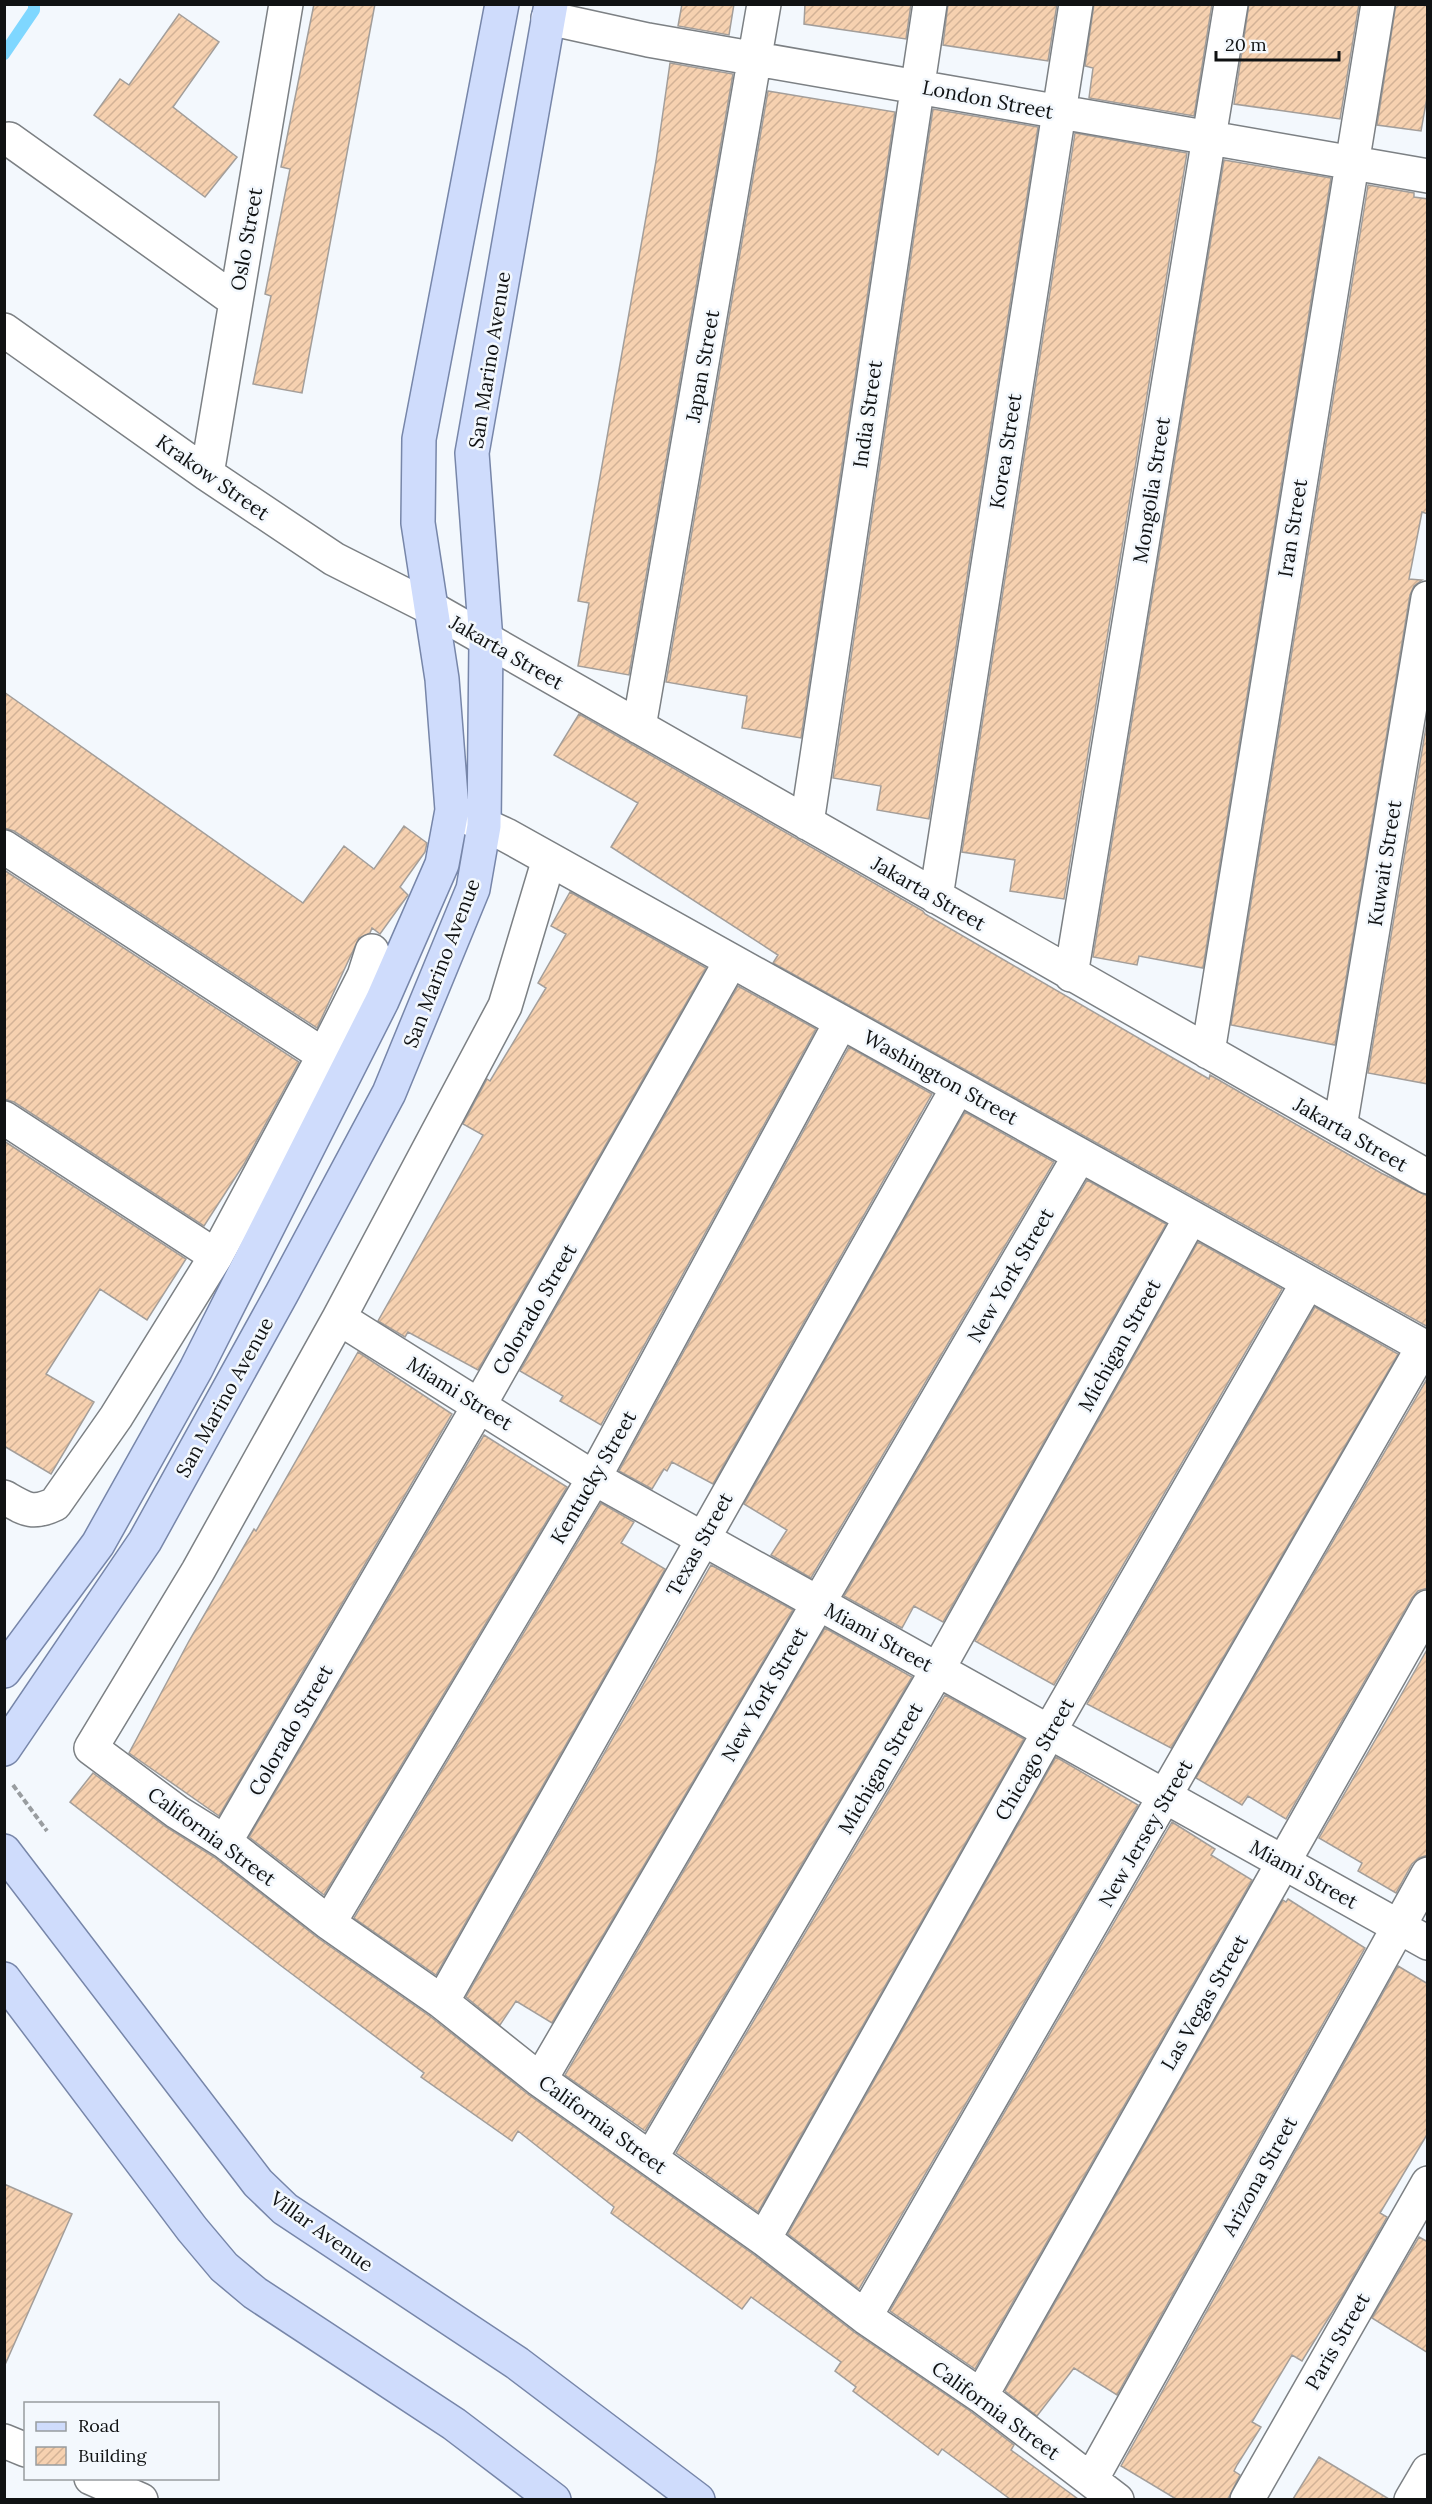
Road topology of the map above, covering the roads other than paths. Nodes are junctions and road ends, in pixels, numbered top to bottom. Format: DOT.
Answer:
graph roads {
  1 [pos="286,4"];
  2 [pos="502,4"];
  3 [pos="765,4"];
  4 [pos="930,4"];
  5 [pos="1076,4"];
  6 [pos="1231,4"];
  7 [pos="1378,4"];
  8 [pos="550,11"];
  9 [pos="755,58"];
  10 [pos="915,86"];
  11 [pos="1058,113"];
  12 [pos="1210,137"];
  13 [pos="9,139"];
  14 [pos="1351,164"];
  15 [pos="1428,176"];
  16 [pos="236,301"];
  17 [pos="4,330"];
  18 [pos="207,474"];
  19 [pos="1428,598"];
  20 [pos="431,608"];
  21 [pos="486,641"];
  22 [pos="639,728"];
  23 [pos="452,810"];
  24 [pos="807,823"];
  25 [pos="484,826"];
  26 [pos="4,847"];
  27 [pos="549,860"];
  28 [pos="936,897"];
  29 [pos="372,951"];
  30 [pos="731,961"];
  31 [pos="1071,975"];
  32 [pos="841,1022"];
  33 [pos="1208,1052"];
  34 [pos="336,1063"];
  35 [pos="958,1087"];
  36 [pos="4,1118"];
  37 [pos="1340,1127"];
  38 [pos="1080,1155"];
  39 [pos="1428,1177"];
  40 [pos="1191,1217"];
  41 [pos="216,1256"];
  42 [pos="245,1273"];
  43 [pos="1308,1282"];
  44 [pos="282,1293"];
  45 [pos="339,1318"];
  46 [pos="1425,1348"];
  47 [pos="480,1404"];
  48 [pos="594,1478"];
  49 [pos="4,1497"];
  50 [pos="702,1538"];
  51 [pos="817,1602"];
  52 [pos="1428,1608"];
  53 [pos="938,1669"];
  54 [pos="4,1671"];
  55 [pos="1049,1731"];
  56 [pos="4,1749"];
  57 [pos="1166,1797"];
  58 [pos="225,1842"];
  59 [pos="4,1851"];
  60 [pos="1283,1863"];
  61 [pos="1428,1874"];
  62 [pos="329,1923"];
  63 [pos="1397,1926"];
  64 [pos="1428,1943"];
  65 [pos="4,1979"];
  66 [pos="442,2002"];
  67 [pos="540,2080"];
  68 [pos="651,2158"];
  69 [pos="1428,2183"];
  70 [pos="764,2239"];
  71 [pos="865,2317"];
  72 [pos="981,2396"];
  73 [pos="4,2442"];
  74 [pos="24,2449"];
  75 [pos="1428,2471"];
  76 [pos="96,2480"];
  77 [pos="1091,2480"];
  78 [pos="141,2499"];
  79 [pos="554,2499"];
  80 [pos="698,2499"];
  81 [pos="1117,2499"];
  82 [pos="1247,2499"];
  83 [pos="1411,2499"];
  1 -- 16 [label="street, Oslo Street"];
  2 -- 20 [label="main road, San Marino Avenue"];
  3 -- 9 [label="street, Japan Street"];
  4 -- 10 [label="street, India Street"];
  5 -- 11 [label="street, Korea Street"];
  6 -- 12 [label="street, Mongolia Street"];
  7 -- 14 [label="street, Iran Street"];
  8 -- 9 [label="street, London Street"];
  8 -- 21 [label="main road, San Marino Avenue"];
  9 -- 10 [label="street, London Street"];
  9 -- 22 [label="street, Japan Street"];
  10 -- 11 [label="street, London Street"];
  10 -- 24 [label="street, India Street"];
  11 -- 12 [label="street, London Street"];
  11 -- 28 [label="street, Korea Street"];
  12 -- 14 [label="street, London Street"];
  12 -- 31 [label="street, Mongolia Street"];
  13 -- 16 [label="street"];
  14 -- 15 [label="street, London Street"];
  14 -- 33 [label="street, Iran Street"];
  16 -- 18 [label="street, Oslo Street"];
  17 -- 18 [label="street, Krakow Street"];
  18 -- 20 [label="street, Krakow Street"];
  19 -- 37 [label="street, Kuwait Street"];
  20 -- 21 [label="street, Jakarta Street"];
  20 -- 23 [label="main road, San Marino Avenue"];
  21 -- 22 [label="street, Jakarta Street"];
  21 -- 25 [label="main road, San Marino Avenue"];
  22 -- 24 [label="street, Jakarta Street"];
  23 -- 25 [label="street, Washington Street"];
  23 -- 34 [label="main road, San Marino Avenue"];
  24 -- 28 [label="street, Jakarta Street"];
  25 -- 27 [label="street, Washington Street"];
  25 -- 44 [label="main road, San Marino Avenue"];
  26 -- 34 [label="street"];
  27 -- 30 [label="street, Washington Street"];
  27 -- 45 [label="street"];
  28 -- 31 [label="street, Jakarta Street"];
  29 -- 34 [label="street"];
  30 -- 32 [label="street, Washington Street"];
  30 -- 47 [label="street, Colorado Street"];
  31 -- 33 [label="street, Jakarta Street"];
  32 -- 35 [label="street, Washington Street"];
  32 -- 48 [label="street, Kentucky Street"];
  33 -- 37 [label="street, Jakarta Street"];
  34 -- 41 [label="street"];
  34 -- 42 [label="main road, San Marino Avenue"];
  35 -- 38 [label="street, Washington Street"];
  35 -- 50 [label="street, Texas Street"];
  36 -- 41 [label="street"];
  37 -- 39 [label="street, Jakarta Street"];
  38 -- 40 [label="street, Washington Street"];
  38 -- 51 [label="street, New York Street"];
  40 -- 43 [label="street, Washington Street"];
  40 -- 53 [label="street, Michigan Street"];
  41 -- 49 [label="street"];
  42 -- 44 [label="main road"];
  42 -- 54 [label="main road, San Marino Avenue"];
  43 -- 46 [label="street, Washington Street"];
  43 -- 55 [label="street, Chicago Street"];
  44 -- 56 [label="main road, San Marino Avenue"];
  45 -- 47 [label="street, Miami Street"];
  45 -- 58 [label="street, California Street"];
  46 -- 57 [label="street, New Jersey Street"];
  47 -- 48 [label="street, Miami Street"];
  47 -- 58 [label="street, Colorado Street"];
  48 -- 50 [label="street, Miami Street"];
  48 -- 62 [label="street, Kentucky Street"];
  50 -- 51 [label="street, Miami Street"];
  50 -- 66 [label="street, Texas Street"];
  51 -- 53 [label="street, Miami Street"];
  51 -- 67 [label="street, New York Street"];
  52 -- 60 [label="street, Las Vegas Street"];
  53 -- 55 [label="street, Miami Street"];
  53 -- 68 [label="street, Michigan Street"];
  55 -- 57 [label="street, Miami Street"];
  55 -- 70 [label="street, Chicago Street"];
  57 -- 60 [label="street, Miami Street"];
  57 -- 71 [label="street, New Jersey Street"];
  58 -- 62 [label="street, California Street"];
  59 -- 80 [label="main road, Villar Avenue"];
  60 -- 63 [label="street, Miami Street"];
  60 -- 72 [label="street, Las Vegas Street"];
  61 -- 63 [label="street, Arizona Street"];
  62 -- 66 [label="street, California Street"];
  63 -- 64 [label="street, Miami Street"];
  63 -- 77 [label="street, Arizona Street"];
  65 -- 79 [label="main road"];
  66 -- 67 [label="street, California Street"];
  67 -- 68 [label="street, California Street"];
  68 -- 70 [label="street, California Street"];
  69 -- 82 [label="street, Paris Street"];
  70 -- 71 [label="street, California Street"];
  71 -- 72 [label="street, California Street"];
  72 -- 77 [label="street, California Street"];
  73 -- 74 [label="street"];
  75 -- 83 [label="street"];
  76 -- 78 [label="street"];
  77 -- 81 [label="street, California Street"];
}
